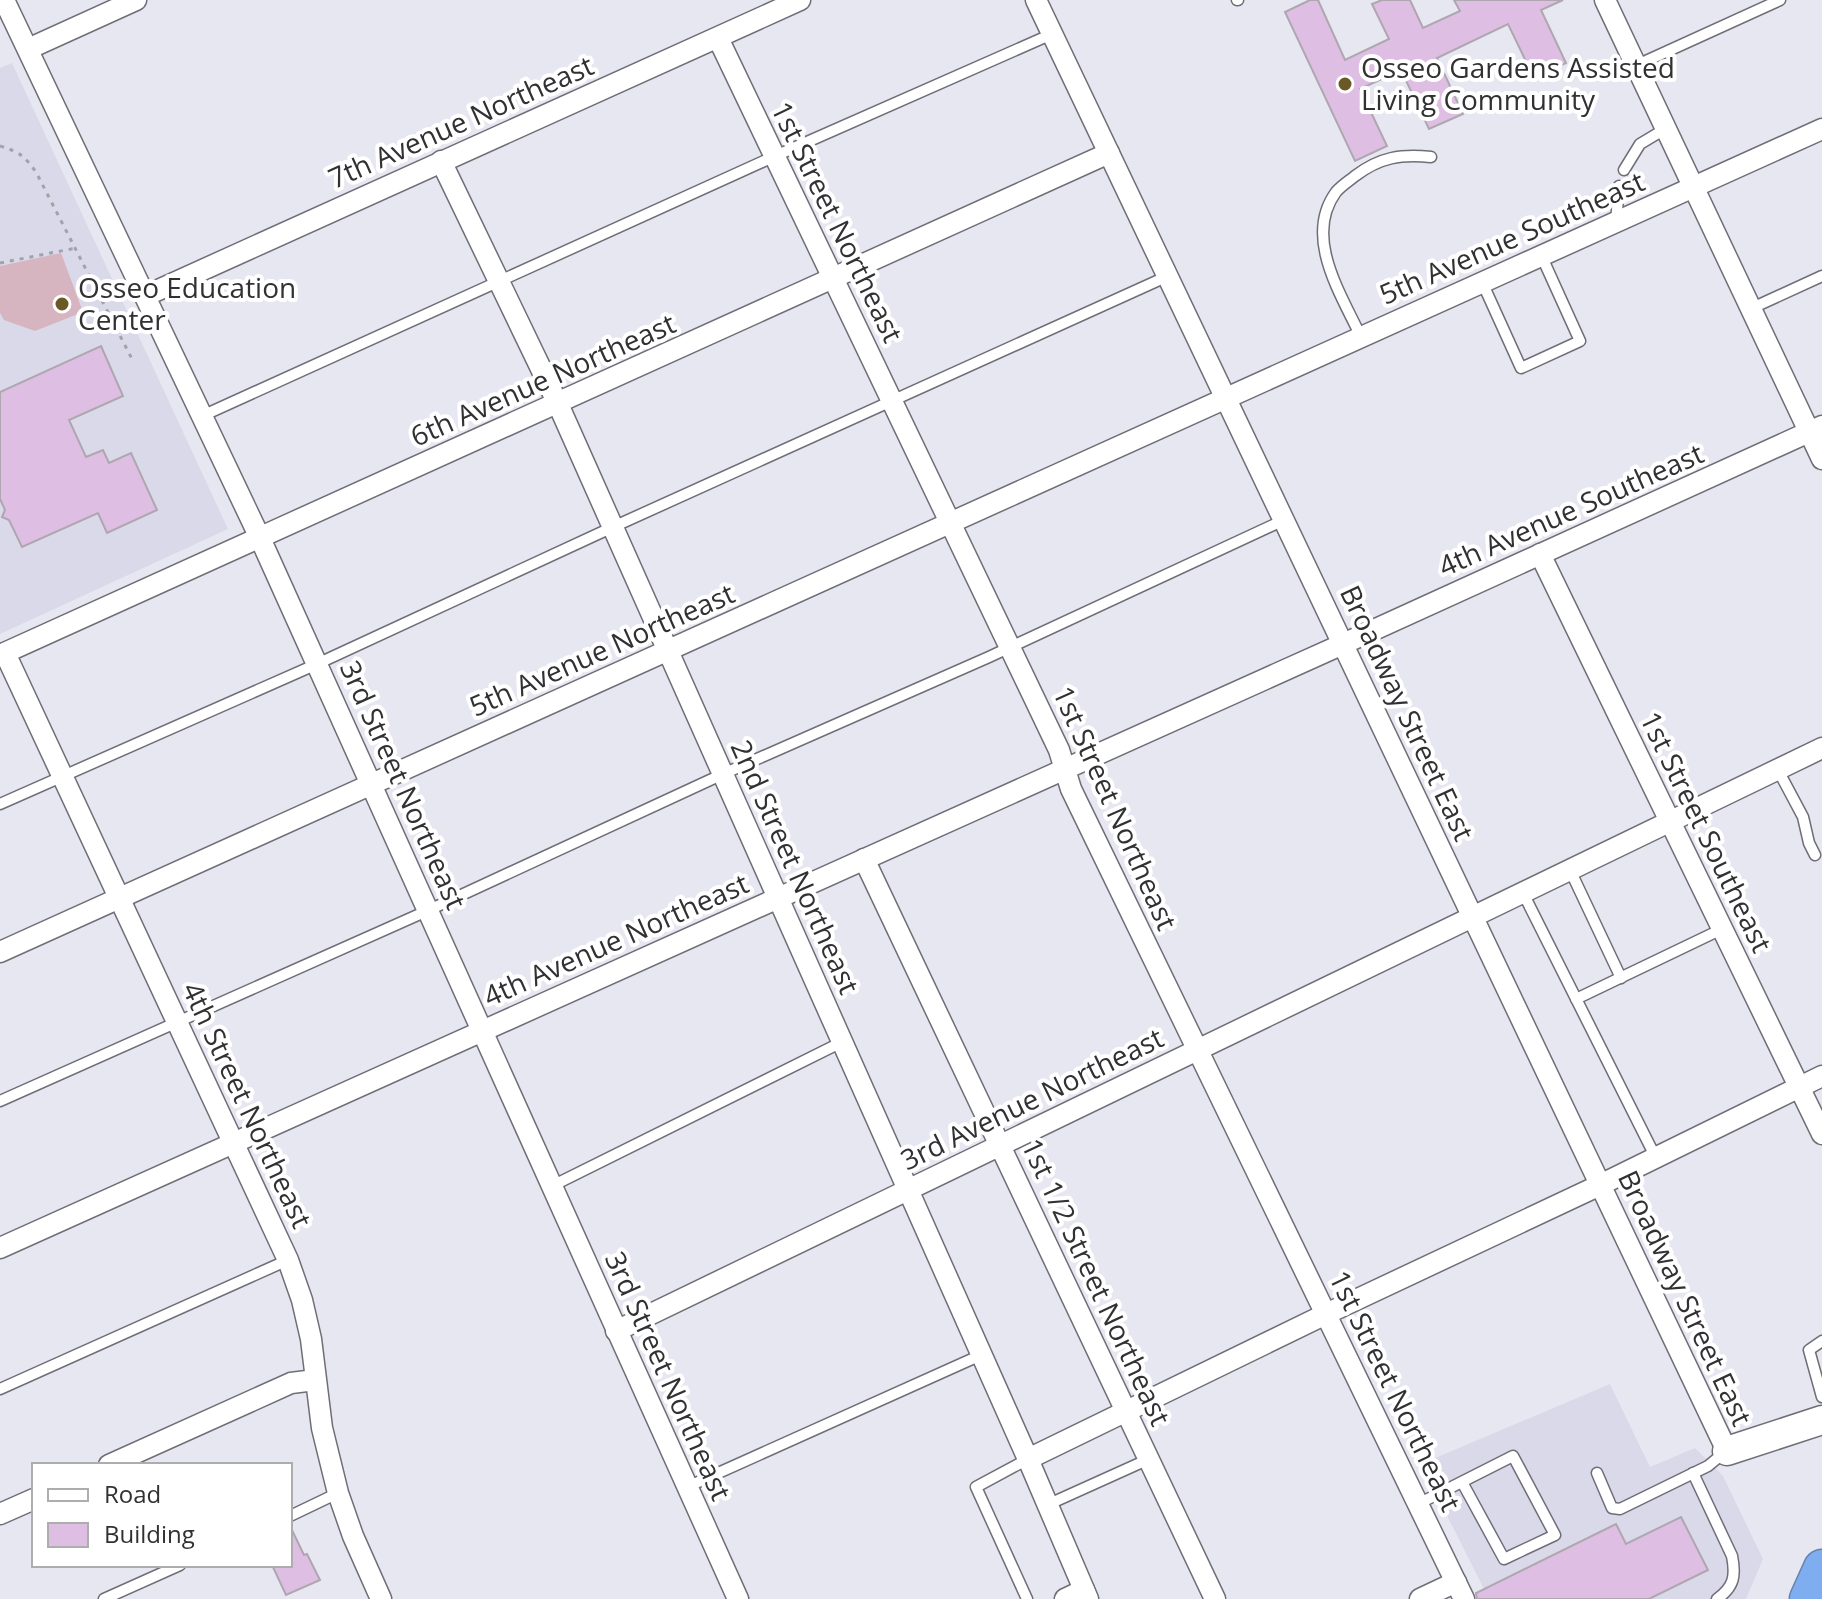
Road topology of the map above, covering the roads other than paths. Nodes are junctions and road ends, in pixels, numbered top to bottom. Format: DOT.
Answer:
graph roads {
  1 [pos="4,0"];
  2 [pos="136,0"];
  3 [pos="800,0"];
  4 [pos="1036,0"];
  5 [pos="1605,0"];
  6 [pos="1780,0"];
  7 [pos="1052,34"];
  8 [pos="718,38"];
  9 [pos="28,49"];
  10 [pos="1635,66"];
  11 [pos="1665,129"];
  12 [pos="1822,129"];
  13 [pos="1109,153"];
  14 [pos="773,157"];
  15 [pos="1431,157"];
  16 [pos="441,161"];
  17 [pos="1624,170"];
  18 [pos="1619,186"];
  19 [pos="1693,187"];
  20 [pos="1616,222"];
  21 [pos="1541,255"];
  22 [pos="1168,276"];
  23 [pos="1822,276"];
  24 [pos="833,279"];
  25 [pos="499,282"];
  26 [pos="1482,282"];
  27 [pos="145,296"];
  28 [pos="1750,309"];
  29 [pos="1361,337"];
  30 [pos="1225,398"];
  31 [pos="892,401"];
  32 [pos="558,404"];
  33 [pos="202,416"];
  34 [pos="1815,429"];
  35 [pos="1822,459"];
  36 [pos="1284,520"];
  37 [pos="951,523"];
  38 [pos="613,527"];
  39 [pos="260,538"];
  40 [pos="1540,554"];
  41 [pos="1343,644"];
  42 [pos="1010,647"];
  43 [pos="2,651"];
  44 [pos="668,651"];
  45 [pos="317,664"];
  46 [pos="1822,748"];
  47 [pos="1064,769"];
  48 [pos="1778,770"];
  49 [pos="723,774"];
  50 [pos="62,776"];
  51 [pos="372,784"];
  52 [pos="0,804"];
  53 [pos="1670,822"];
  54 [pos="1815,855"];
  55 [pos="864,859"];
  56 [pos="1570,870"];
  57 [pos="1523,893"];
  58 [pos="120,898"];
  59 [pos="779,898"];
  60 [pos="429,910"];
  61 [pos="1473,917"];
  62 [pos="1722,929"];
  63 [pos="0,952"];
  64 [pos="1621,978"];
  65 [pos="1576,999"];
  66 [pos="178,1021"];
  67 [pos="483,1031"];
  68 [pos="842,1042"];
  69 [pos="1197,1050"];
  70 [pos="1822,1076"];
  71 [pos="1799,1087"];
  72 [pos="0,1101"];
  73 [pos="1822,1134"];
  74 [pos="234,1142"];
  75 [pos="1000,1145"];
  76 [pos="1656,1158"];
  77 [pos="1600,1185"];
  78 [pos="552,1186"];
  79 [pos="908,1190"];
  80 [pos="0,1248"];
  81 [pos="288,1260"];
  82 [pos="1326,1314"];
  83 [pos="616,1331"];
  84 [pos="1822,1341"];
  85 [pos="981,1355"];
  86 [pos="315,1380"];
  87 [pos="0,1389"];
  88 [pos="1822,1397"];
  89 [pos="1127,1413"];
  90 [pos="1822,1420"];
  91 [pos="1727,1451"];
  92 [pos="1028,1459"];
  93 [pos="1149,1459"];
  94 [pos="113,1463"];
  95 [pos="1597,1473"];
  96 [pos="1693,1473"];
  97 [pos="1462,1482"];
  98 [pos="687,1487"];
  99 [pos="338,1493"];
  100 [pos="32,1500"];
  101 [pos="1418,1504"];
  102 [pos="1047,1505"];
  103 [pos="0,1514"];
  104 [pos="292,1515"];
  105 [pos="176,1567"];
  106 [pos="1822,1568"];
  107 [pos="1460,1590"];
  108 [pos="1086,1595"];
  109 [pos="104,1599"];
  110 [pos="381,1599"];
  111 [pos="738,1599"];
  112 [pos="1027,1599"];
  113 [pos="1065,1599"];
  114 [pos="1215,1599"];
  115 [pos="1420,1599"];
  116 [pos="1717,1599"];
  117 [pos="1808,1599"];
  1 -- 9 [label="street, 3rd Street Northeast"];
  2 -- 9 [label="street"];
  3 -- 8 [label="street, 7th Avenue Northeast"];
  4 -- 7 [label="street, Broadway Street East"];
  5 -- 10 [label="street"];
  6 -- 10 [label="lane"];
  7 -- 13 [label="street, Broadway Street East"];
  7 -- 14 [label="lane"];
  8 -- 14 [label="street, 1st Street Northeast"];
  8 -- 16 [label="street, 7th Avenue Northeast"];
  9 -- 27 [label="street, 3rd Street Northeast"];
  10 -- 11 [label="street"];
  11 -- 17 [label="lane"];
  11 -- 19 [label="street"];
  12 -- 19 [label="street, 5th Avenue Southeast"];
  13 -- 22 [label="street, Broadway Street East"];
  13 -- 24 [label="street, 6th Avenue Northeast"];
  14 -- 24 [label="street, 1st Street Northeast"];
  14 -- 25 [label="lane"];
  15 -- 29 [label="lane"];
  16 -- 25 [label="street, 2nd Street Northeast"];
  16 -- 27 [label="street, 7th Avenue Northeast"];
  18 -- 20 [label="lane"];
  19 -- 20 [label="street, 5th Avenue Southeast"];
  19 -- 28 [label="street"];
  20 -- 21 [label="street, 5th Avenue Southeast"];
  21 -- 26 [label="street, 5th Avenue Southeast"];
  21 -- 26 [label="lane"];
  22 -- 30 [label="street, Broadway Street East"];
  22 -- 31 [label="lane"];
  23 -- 28 [label="lane"];
  24 -- 31 [label="street, 1st Street Northeast"];
  24 -- 32 [label="street, 6th Avenue Northeast"];
  25 -- 32 [label="street, 2nd Street Northeast"];
  25 -- 33 [label="lane"];
  26 -- 29 [label="street, 5th Avenue Southeast"];
  27 -- 33 [label="street, 3rd Street Northeast"];
  28 -- 34 [label="street"];
  29 -- 30 [label="street, 5th Avenue Southeast"];
  30 -- 36 [label="street, Broadway Street East"];
  30 -- 37 [label="street, 5th Avenue Northeast"];
  31 -- 37 [label="street, 1st Street Northeast"];
  31 -- 38 [label="lane"];
  32 -- 38 [label="street, 2nd Street Northeast"];
  32 -- 39 [label="street, 6th Avenue Northeast"];
  33 -- 39 [label="street, 3rd Street Northeast"];
  34 -- 35 [label="street"];
  34 -- 40 [label="street, 4th Avenue Southeast"];
  36 -- 41 [label="street, Broadway Street East"];
  36 -- 42 [label="lane"];
  37 -- 42 [label="street, 1st Street Northeast"];
  37 -- 44 [label="street, 5th Avenue Northeast"];
  38 -- 44 [label="street, 2nd Street Northeast"];
  38 -- 45 [label="lane"];
  39 -- 43 [label="street, 6th Avenue Northeast"];
  39 -- 45 [label="street, 3rd Street Northeast"];
  40 -- 41 [label="street, 4th Avenue Southeast"];
  40 -- 53 [label="street, 1st Street Southeast"];
  41 -- 47 [label="street, 4th Avenue Northeast"];
  41 -- 61 [label="street, Broadway Street East"];
  42 -- 47 [label="street, 1st Street Northeast"];
  42 -- 49 [label="lane"];
  43 -- 50 [label="street, 4th Street Northeast"];
  44 -- 49 [label="street, 2nd Street Northeast"];
  44 -- 51 [label="street, 5th Avenue Northeast"];
  45 -- 50 [label="lane"];
  45 -- 51 [label="street, 3rd Street Northeast"];
  46 -- 48 [label="street, 3rd Avenue Northeast"];
  47 -- 55 [label="street, 4th Avenue Northeast"];
  47 -- 69 [label="street, 1st Street Northeast"];
  48 -- 53 [label="street, 3rd Avenue Northeast"];
  48 -- 54 [label="lane"];
  49 -- 59 [label="street, 2nd Street Northeast"];
  49 -- 60 [label="lane"];
  50 -- 52 [label="lane"];
  50 -- 58 [label="street, 4th Street Northeast"];
  51 -- 58 [label="street, 5th Avenue Northeast"];
  51 -- 60 [label="street, 3rd Street Northeast"];
  53 -- 56 [label="street, 3rd Avenue Northeast"];
  53 -- 62 [label="street, 1st Street Southeast"];
  55 -- 59 [label="street, 4th Avenue Northeast"];
  55 -- 75 [label="street, 1st 1/2 Street Northeast"];
  56 -- 57 [label="street, 3rd Avenue Northeast"];
  56 -- 64 [label="lane"];
  57 -- 61 [label="street, 3rd Avenue Northeast"];
  57 -- 65 [label="lane"];
  58 -- 63 [label="street, 5th Avenue Northeast"];
  58 -- 66 [label="street, 4th Street Northeast"];
  59 -- 67 [label="street, 4th Avenue Northeast"];
  59 -- 68 [label="street, 2nd Street Northeast"];
  60 -- 66 [label="lane"];
  60 -- 67 [label="street, 3rd Street Northeast"];
  61 -- 69 [label="street, 3rd Avenue Northeast"];
  61 -- 77 [label="street, Broadway Street East"];
  62 -- 64 [label="lane"];
  62 -- 71 [label="street, 1st Street Southeast"];
  64 -- 65 [label="lane"];
  65 -- 76 [label="lane"];
  66 -- 72 [label="lane"];
  66 -- 74 [label="street, 4th Street Northeast"];
  67 -- 74 [label="street, 4th Avenue Northeast"];
  67 -- 78 [label="street, 3rd Street Northeast"];
  68 -- 78 [label="lane"];
  68 -- 79 [label="street, 2nd Street Northeast"];
  69 -- 75 [label="street, 3rd Avenue Northeast"];
  69 -- 82 [label="street, 1st Street Northeast"];
  70 -- 71 [label="street"];
  71 -- 73 [label="street, 1st Street Southeast"];
  71 -- 76 [label="street"];
  74 -- 80 [label="street, 4th Avenue Northeast"];
  74 -- 81 [label="street, 4th Street Northeast"];
  75 -- 79 [label="street, 3rd Avenue Northeast"];
  75 -- 89 [label="street, 1st 1/2 Street Northeast"];
  76 -- 77 [label="street"];
  77 -- 82 [label="street"];
  77 -- 91 [label="street, Broadway Street East"];
  78 -- 83 [label="street, 3rd Street Northeast"];
  79 -- 83 [label="street, 3rd Avenue Northeast"];
  79 -- 85 [label="street, 2nd Street Northeast"];
  81 -- 86 [label="street, 4th Street Northeast"];
  81 -- 87 [label="lane"];
  82 -- 89 [label="street"];
  82 -- 101 [label="street, 1st Street Northeast"];
  83 -- 98 [label="street, 3rd Street Northeast"];
  84 -- 88 [label="lane"];
  85 -- 92 [label="street, 2nd Street Northeast"];
  85 -- 98 [label="lane"];
  86 -- 94 [label="street"];
  86 -- 99 [label="street, 4th Street Northeast"];
  89 -- 92 [label="street"];
  89 -- 93 [label="street, 1st 1/2 Street Northeast"];
  90 -- 91 [label="street"];
  91 -- 96 [label="lane"];
  92 -- 102 [label="street, 2nd Street Northeast"];
  92 -- 112 [label="lane"];
  93 -- 102 [label="lane"];
  93 -- 114 [label="street, 1st 1/2 Street Northeast"];
  95 -- 96 [label="lane"];
  96 -- 116 [label="lane"];
  97 -- 97 [label="lane"];
  97 -- 101 [label="lane"];
  98 -- 111 [label="street, 3rd Street Northeast"];
  99 -- 104 [label="lane"];
  99 -- 110 [label="street, 4th Street Northeast"];
  100 -- 103 [label="street"];
  101 -- 107 [label="street, 1st Street Northeast"];
  102 -- 108 [label="street, 2nd Street Northeast"];
  105 -- 109 [label="lane"];
  106 -- 117 [label="highway"];
  107 -- 115 [label="street"];
  108 -- 113 [label="street"];
}
